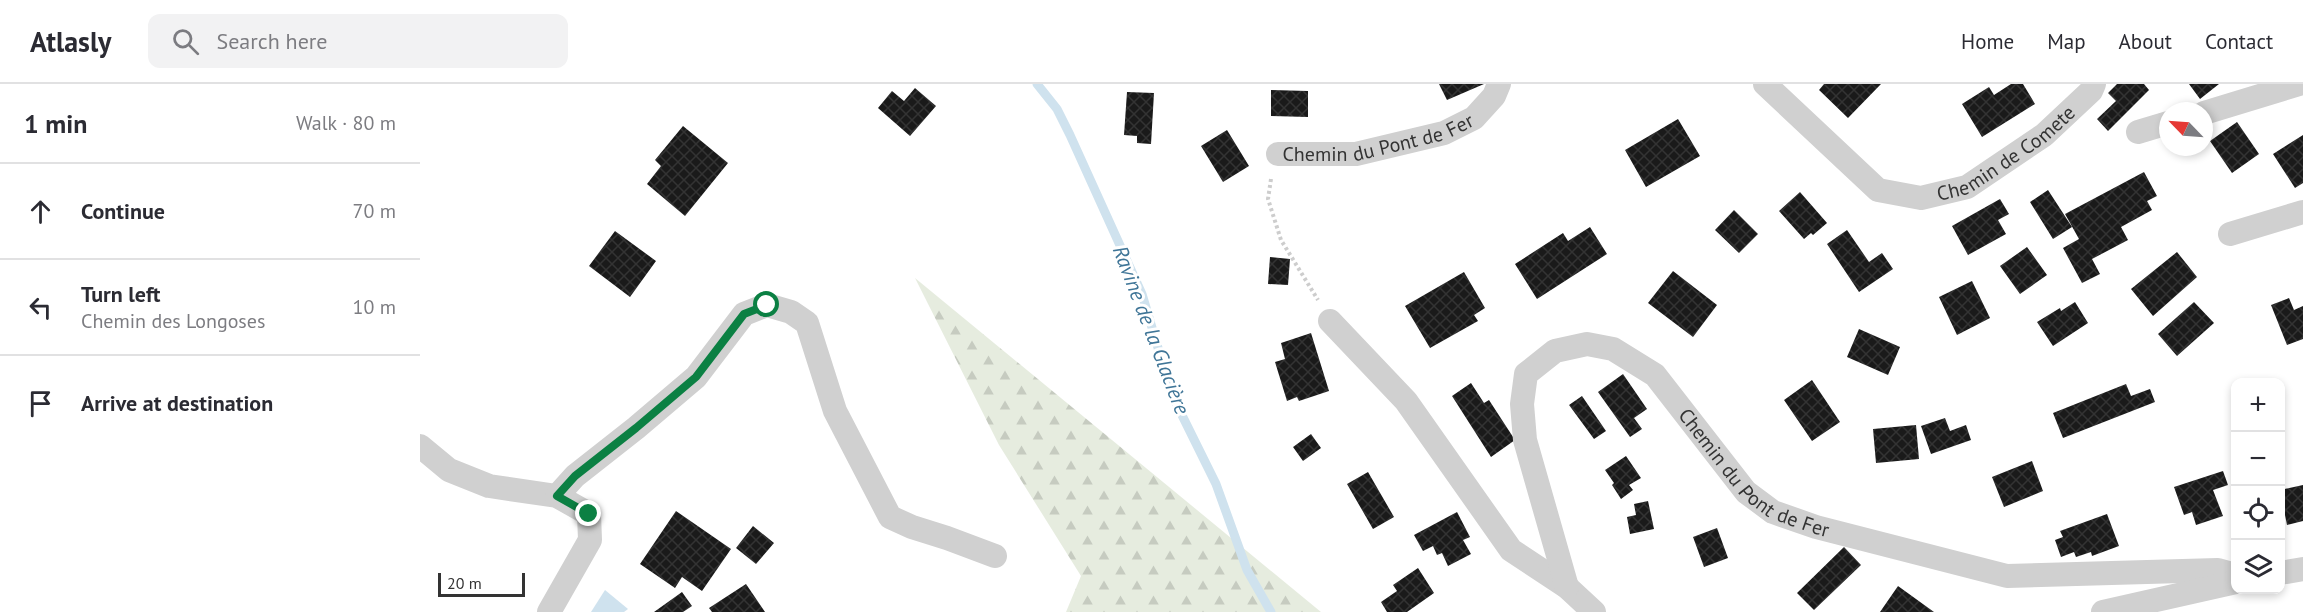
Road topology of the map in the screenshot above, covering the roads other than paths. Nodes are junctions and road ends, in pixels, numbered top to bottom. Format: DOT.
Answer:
graph roads {
  1 [pos="1499,84"];
  2 [pos="1765,84"];
  3 [pos="2094,84"];
  4 [pos="2299,84"];
  5 [pos="2213,110"];
  6 [pos="2159,126"];
  7 [pos="2138,132"];
  8 [pos="1278,154"];
  9 [pos="2303,212"];
  10 [pos="2230,234"];
  11 [pos="1330,321"];
  12 [pos="420,446"];
  13 [pos="557,496"];
  14 [pos="995,556"];
  15 [pos="2303,569"];
  16 [pos="2285,572"];
  17 [pos="2231,574"];
  18 [pos="2231,583"];
  19 [pos="1567,587"];
  20 [pos="549,612"];
  21 [pos="1594,612"];
  22 [pos="2103,612"];
  1 -- 8 [label="street, Chemin du Pont de Fer"];
  2 -- 3 [label="street, Chemin de Comete"];
  4 -- 5 [label="street"];
  6 -- 7 [label="street"];
  9 -- 10 [label="street"];
  11 -- 19 [label="street"];
  12 -- 13 [label="street"];
  13 -- 14 [label="street"];
  13 -- 20 [label="street"];
  15 -- 16 [label="street"];
  17 -- 19 [label="street, Chemin du Pont de Fer"];
  18 -- 22 [label="street"];
  19 -- 21 [label="street"];
}
